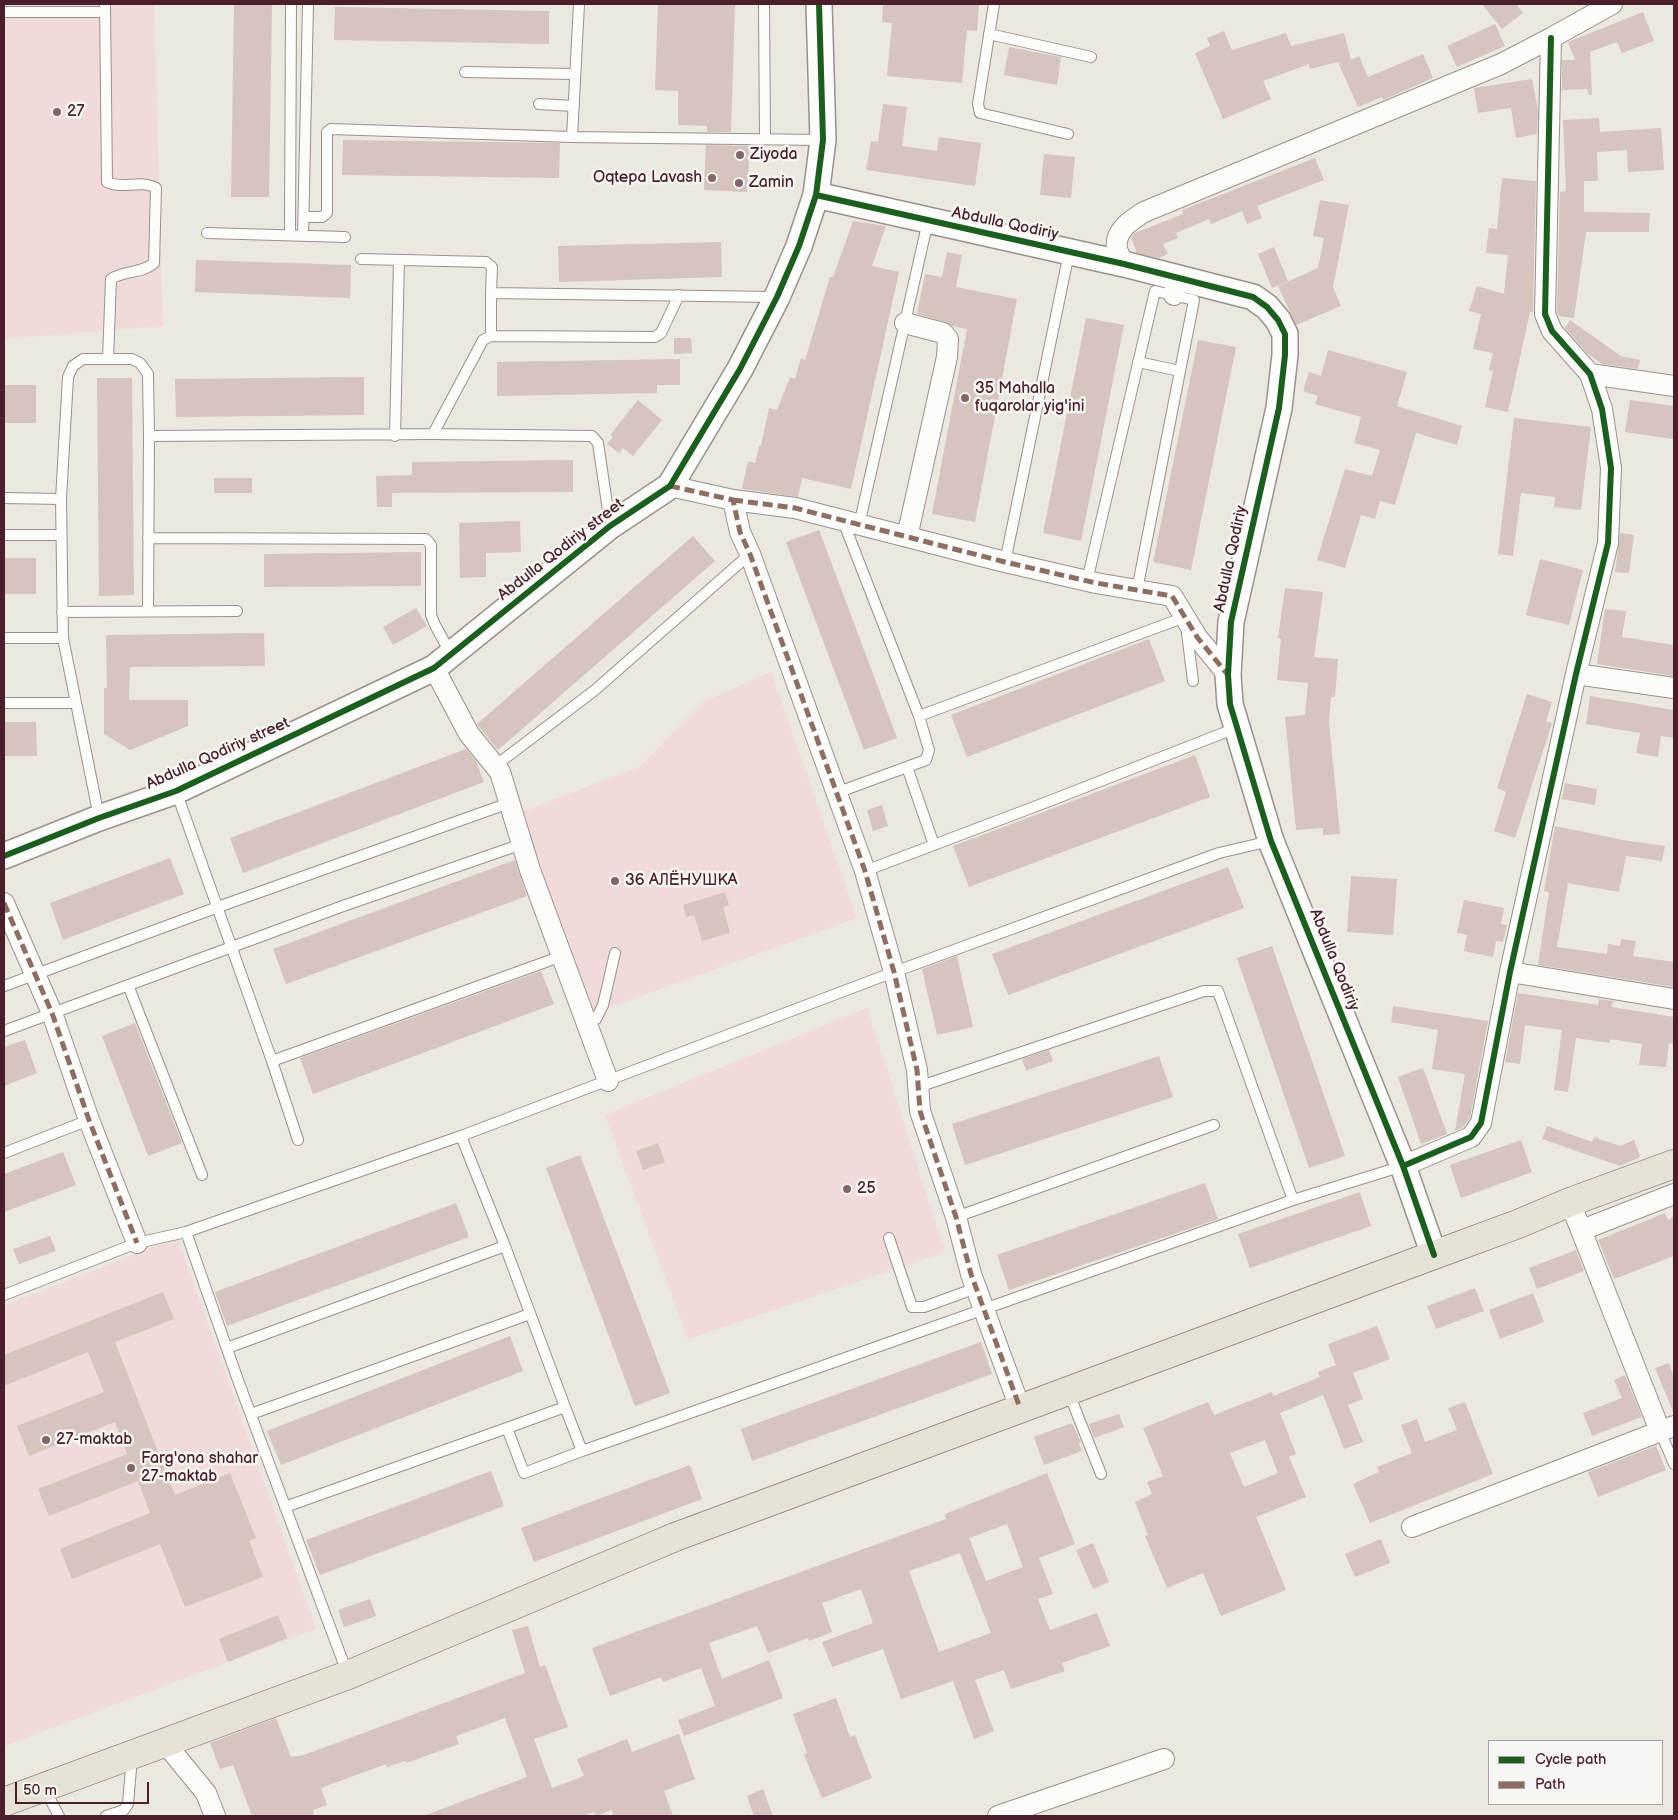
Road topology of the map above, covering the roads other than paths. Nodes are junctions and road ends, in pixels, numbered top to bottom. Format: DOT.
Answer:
graph roads {
  1 [pos="291,4"];
  2 [pos="308,4"];
  3 [pos="579,4"];
  4 [pos="764,4"];
  5 [pos="819,4"];
  6 [pos="994,4"];
  7 [pos="1612,4"];
  8 [pos="105,8"];
  9 [pos="4,12"];
  10 [pos="990,34"];
  11 [pos="1551,38"];
  12 [pos="1091,57"];
  13 [pos="465,72"];
  14 [pos="576,74"];
  15 [pos="539,104"];
  16 [pos="574,106"];
  17 [pos="1068,134"];
  18 [pos="572,137"];
  19 [pos="765,139"];
  20 [pos="823,140"];
  21 [pos="816,195"];
  22 [pos="304,217"];
  23 [pos="928,221"];
  24 [pos="207,232"];
  25 [pos="290,235"];
  26 [pos="303,236"];
  27 [pos="345,237"];
  28 [pos="1069,252"];
  29 [pos="361,259"];
  30 [pos="399,260"];
  31 [pos="1124,264"];
  32 [pos="1176,287"];
  33 [pos="491,292"];
  34 [pos="679,296"];
  35 [pos="777,297"];
  36 [pos="905,323"];
  37 [pos="491,336"];
  38 [pos="108,359"];
  39 [pos="1138,362"];
  40 [pos="1180,371"];
  41 [pos="1590,374"];
  42 [pos="1674,386"];
  43 [pos="433,434"];
  44 [pos="150,436"];
  45 [pos="395,436"];
  46 [pos="670,486"];
  47 [pos="4,498"];
  48 [pos="61,499"];
  49 [pos="733,500"];
  50 [pos="851,522"];
  51 [pos="610,526"];
  52 [pos="61,534"];
  53 [pos="4,535"];
  54 [pos="907,537"];
  55 [pos="148,538"];
  56 [pos="750,554"];
  57 [pos="1005,562"];
  58 [pos="1087,581"];
  59 [pos="1137,590"];
  60 [pos="237,611"];
  61 [pos="62,612"];
  62 [pos="148,612"];
  63 [pos="1185,617"];
  64 [pos="4,638"];
  65 [pos="63,638"];
  66 [pos="443,661"];
  67 [pos="1576,674"];
  68 [pos="1228,675"];
  69 [pos="1192,681"];
  70 [pos="1674,688"];
  71 [pos="4,703"];
  72 [pos="76,703"];
  73 [pos="920,716"];
  74 [pos="1236,728"];
  75 [pos="495,766"];
  76 [pos="907,767"];
  77 [pos="176,791"];
  78 [pos="836,793"];
  79 [pos="509,803"];
  80 [pos="99,818"];
  81 [pos="1271,841"];
  82 [pos="522,844"];
  83 [pos="934,845"];
  84 [pos="4,856"];
  85 [pos="865,871"];
  86 [pos="4,903"];
  87 [pos="218,907"];
  88 [pos="232,947"];
  89 [pos="615,953"];
  90 [pos="562,956"];
  91 [pos="894,972"];
  92 [pos="1510,972"];
  93 [pos="35,975"];
  94 [pos="128,985"];
  95 [pos="4,986"];
  96 [pos="1674,999"];
  97 [pos="52,1013"];
  98 [pos="587,1023"];
  99 [pos="4,1031"];
  100 [pos="272,1061"];
  101 [pos="608,1081"];
  102 [pos="918,1087"];
  103 [pos="89,1120"];
  104 [pos="1214,1125"];
  105 [pos="461,1136"];
  106 [pos="298,1140"];
  107 [pos="4,1153"];
  108 [pos="1674,1164"];
  109 [pos="1403,1166"];
  110 [pos="202,1175"];
  111 [pos="1674,1194"];
  112 [pos="1293,1200"];
  113 [pos="1570,1202"];
  114 [pos="956,1217"];
  115 [pos="1582,1230"];
  116 [pos="186,1232"];
  117 [pos="889,1238"];
  118 [pos="136,1243"];
  119 [pos="505,1246"];
  120 [pos="1434,1255"];
  121 [pos="976,1288"];
  122 [pos="4,1295"];
  123 [pos="984,1309"];
  124 [pos="530,1314"];
  125 [pos="227,1348"];
  126 [pos="1068,1391"];
  127 [pos="565,1407"];
  128 [pos="1020,1408"];
  129 [pos="251,1414"];
  130 [pos="507,1428"];
  131 [pos="1667,1428"];
  132 [pos="582,1451"];
  133 [pos="1674,1464"];
  134 [pos="1101,1474"];
  135 [pos="285,1507"];
  136 [pos="1412,1527"];
  137 [pos="348,1675"];
  138 [pos="165,1743"];
  139 [pos="132,1755"];
  140 [pos="1164,1759"];
  141 [pos="43,1788"];
  142 [pos="4,1802"];
  143 [pos="59,1816"];
  144 [pos="106,1816"];
  145 [pos="216,1816"];
  146 [pos="998,1816"];
  1 -- 25 [label="lane"];
  2 -- 22 [label="lane"];
  3 -- 14 [label="lane"];
  4 -- 19 [label="lane"];
  5 -- 20 [label="street, Abdulla Qodiriy street"];
  6 -- 10 [label="lane"];
  7 -- 11 [label="street"];
  8 -- 9 [label="lane"];
  8 -- 38 [label="lane"];
  10 -- 12 [label="lane"];
  10 -- 17 [label="lane"];
  11 -- 31 [label="street"];
  11 -- 41 [label="street"];
  13 -- 14 [label="lane"];
  14 -- 16 [label="lane"];
  15 -- 16 [label="lane"];
  16 -- 18 [label="lane"];
  18 -- 19 [label="lane"];
  18 -- 22 [label="lane"];
  19 -- 20 [label="lane"];
  20 -- 21 [label="street, Abdulla Qodiriy street"];
  21 -- 23 [label="street, Abdulla Qodiriy"];
  21 -- 35 [label="street, Abdulla Qodiriy street"];
  22 -- 26 [label="lane"];
  23 -- 28 [label="street, Abdulla Qodiriy"];
  23 -- 36 [label="lane"];
  24 -- 25 [label="lane"];
  25 -- 26 [label="lane"];
  26 -- 27 [label="lane"];
  28 -- 31 [label="street, Abdulla Qodiriy"];
  28 -- 57 [label="lane"];
  29 -- 30 [label="lane"];
  30 -- 33 [label="lane"];
  30 -- 45 [label="lane"];
  31 -- 32 [label="street, Abdulla Qodiriy"];
  32 -- 39 [label="lane"];
  32 -- 40 [label="lane"];
  32 -- 68 [label="street, Abdulla Qodiriy"];
  33 -- 34 [label="lane"];
  33 -- 37 [label="lane"];
  34 -- 35 [label="lane"];
  34 -- 37 [label="lane"];
  35 -- 46 [label="street, Abdulla Qodiriy street"];
  36 -- 50 [label="lane"];
  36 -- 54 [label="street"];
  37 -- 43 [label="lane"];
  38 -- 44 [label="lane"];
  38 -- 48 [label="lane"];
  39 -- 40 [label="lane"];
  39 -- 58 [label="lane"];
  40 -- 59 [label="lane"];
  41 -- 42 [label="street"];
  41 -- 67 [label="street"];
  43 -- 45 [label="lane"];
  43 -- 51 [label="lane"];
  44 -- 45 [label="lane"];
  44 -- 55 [label="lane"];
  46 -- 49 [label="street"];
  46 -- 51 [label="street, Abdulla Qodiriy street"];
  47 -- 48 [label="lane"];
  48 -- 52 [label="lane"];
  49 -- 50 [label="street"];
  49 -- 56 [label="street"];
  50 -- 54 [label="street"];
  50 -- 73 [label="lane"];
  51 -- 66 [label="street, Abdulla Qodiriy street"];
  52 -- 53 [label="lane"];
  52 -- 61 [label="lane"];
  54 -- 57 [label="street"];
  55 -- 62 [label="lane"];
  55 -- 66 [label="lane"];
  56 -- 75 [label="lane"];
  56 -- 78 [label="street"];
  57 -- 58 [label="street"];
  58 -- 59 [label="street"];
  59 -- 63 [label="street"];
  60 -- 62 [label="lane"];
  61 -- 62 [label="lane"];
  61 -- 65 [label="lane"];
  63 -- 68 [label="street"];
  63 -- 69 [label="lane"];
  63 -- 73 [label="lane"];
  64 -- 65 [label="lane"];
  65 -- 72 [label="lane"];
  66 -- 75 [label="street"];
  66 -- 77 [label="street, Abdulla Qodiriy street"];
  67 -- 70 [label="street"];
  67 -- 92 [label="street"];
  68 -- 74 [label="street, Abdulla Qodiriy"];
  71 -- 72 [label="lane"];
  72 -- 80 [label="lane"];
  73 -- 76 [label="lane"];
  74 -- 81 [label="street, Abdulla Qodiriy"];
  74 -- 83 [label="lane"];
  75 -- 79 [label="street"];
  76 -- 78 [label="lane"];
  76 -- 83 [label="lane"];
  77 -- 80 [label="street, Abdulla Qodiriy street"];
  77 -- 87 [label="lane"];
  78 -- 85 [label="street"];
  79 -- 82 [label="street"];
  79 -- 87 [label="lane"];
  80 -- 84 [label="street, Abdulla Qodiriy street"];
  81 -- 91 [label="lane"];
  81 -- 109 [label="street, Abdulla Qodiriy"];
  82 -- 88 [label="lane"];
  82 -- 90 [label="street"];
  83 -- 85 [label="lane"];
  85 -- 91 [label="street"];
  86 -- 93 [label="street"];
  87 -- 88 [label="lane"];
  87 -- 93 [label="lane"];
  88 -- 94 [label="lane"];
  88 -- 100 [label="lane"];
  89 -- 98 [label="lane"];
  90 -- 98 [label="street"];
  90 -- 100 [label="lane"];
  91 -- 101 [label="lane"];
  91 -- 102 [label="street"];
  92 -- 96 [label="street"];
  92 -- 109 [label="street"];
  93 -- 95 [label="lane"];
  93 -- 97 [label="street"];
  94 -- 97 [label="lane"];
  94 -- 110 [label="lane"];
  97 -- 99 [label="lane"];
  97 -- 103 [label="street"];
  98 -- 101 [label="street"];
  100 -- 106 [label="lane"];
  101 -- 105 [label="lane"];
  102 -- 112 [label="lane"];
  102 -- 114 [label="street"];
  103 -- 107 [label="lane"];
  103 -- 118 [label="street"];
  104 -- 114 [label="lane"];
  105 -- 116 [label="lane"];
  105 -- 119 [label="lane"];
  108 -- 113 [label="main road"];
  109 -- 112 [label="lane"];
  109 -- 120 [label="street, Abdulla Qodiriy"];
  111 -- 115 [label="street"];
  112 -- 123 [label="lane"];
  113 -- 115 [label="street"];
  113 -- 120 [label="main road"];
  114 -- 121 [label="street"];
  115 -- 131 [label="street"];
  116 -- 118 [label="lane"];
  116 -- 125 [label="lane"];
  117 -- 121 [label="lane"];
  118 -- 122 [label="lane"];
  119 -- 124 [label="lane"];
  119 -- 125 [label="lane"];
  120 -- 126 [label="main road"];
  121 -- 123 [label="street"];
  123 -- 128 [label="street"];
  123 -- 132 [label="lane"];
  124 -- 127 [label="lane"];
  124 -- 129 [label="lane"];
  125 -- 129 [label="lane"];
  126 -- 128 [label="main road"];
  126 -- 134 [label="lane"];
  127 -- 130 [label="lane"];
  127 -- 132 [label="lane"];
  128 -- 137 [label="main road"];
  129 -- 135 [label="lane"];
  130 -- 132 [label="lane"];
  130 -- 135 [label="lane"];
  131 -- 133 [label="lane"];
  131 -- 136 [label="street"];
  135 -- 137 [label="lane"];
  137 -- 138 [label="main road"];
  138 -- 139 [label="main road"];
  138 -- 145 [label="street"];
  139 -- 141 [label="main road"];
  139 -- 144 [label="lane"];
  140 -- 146 [label="street"];
  141 -- 142 [label="main road"];
  141 -- 143 [label="lane"];
}
